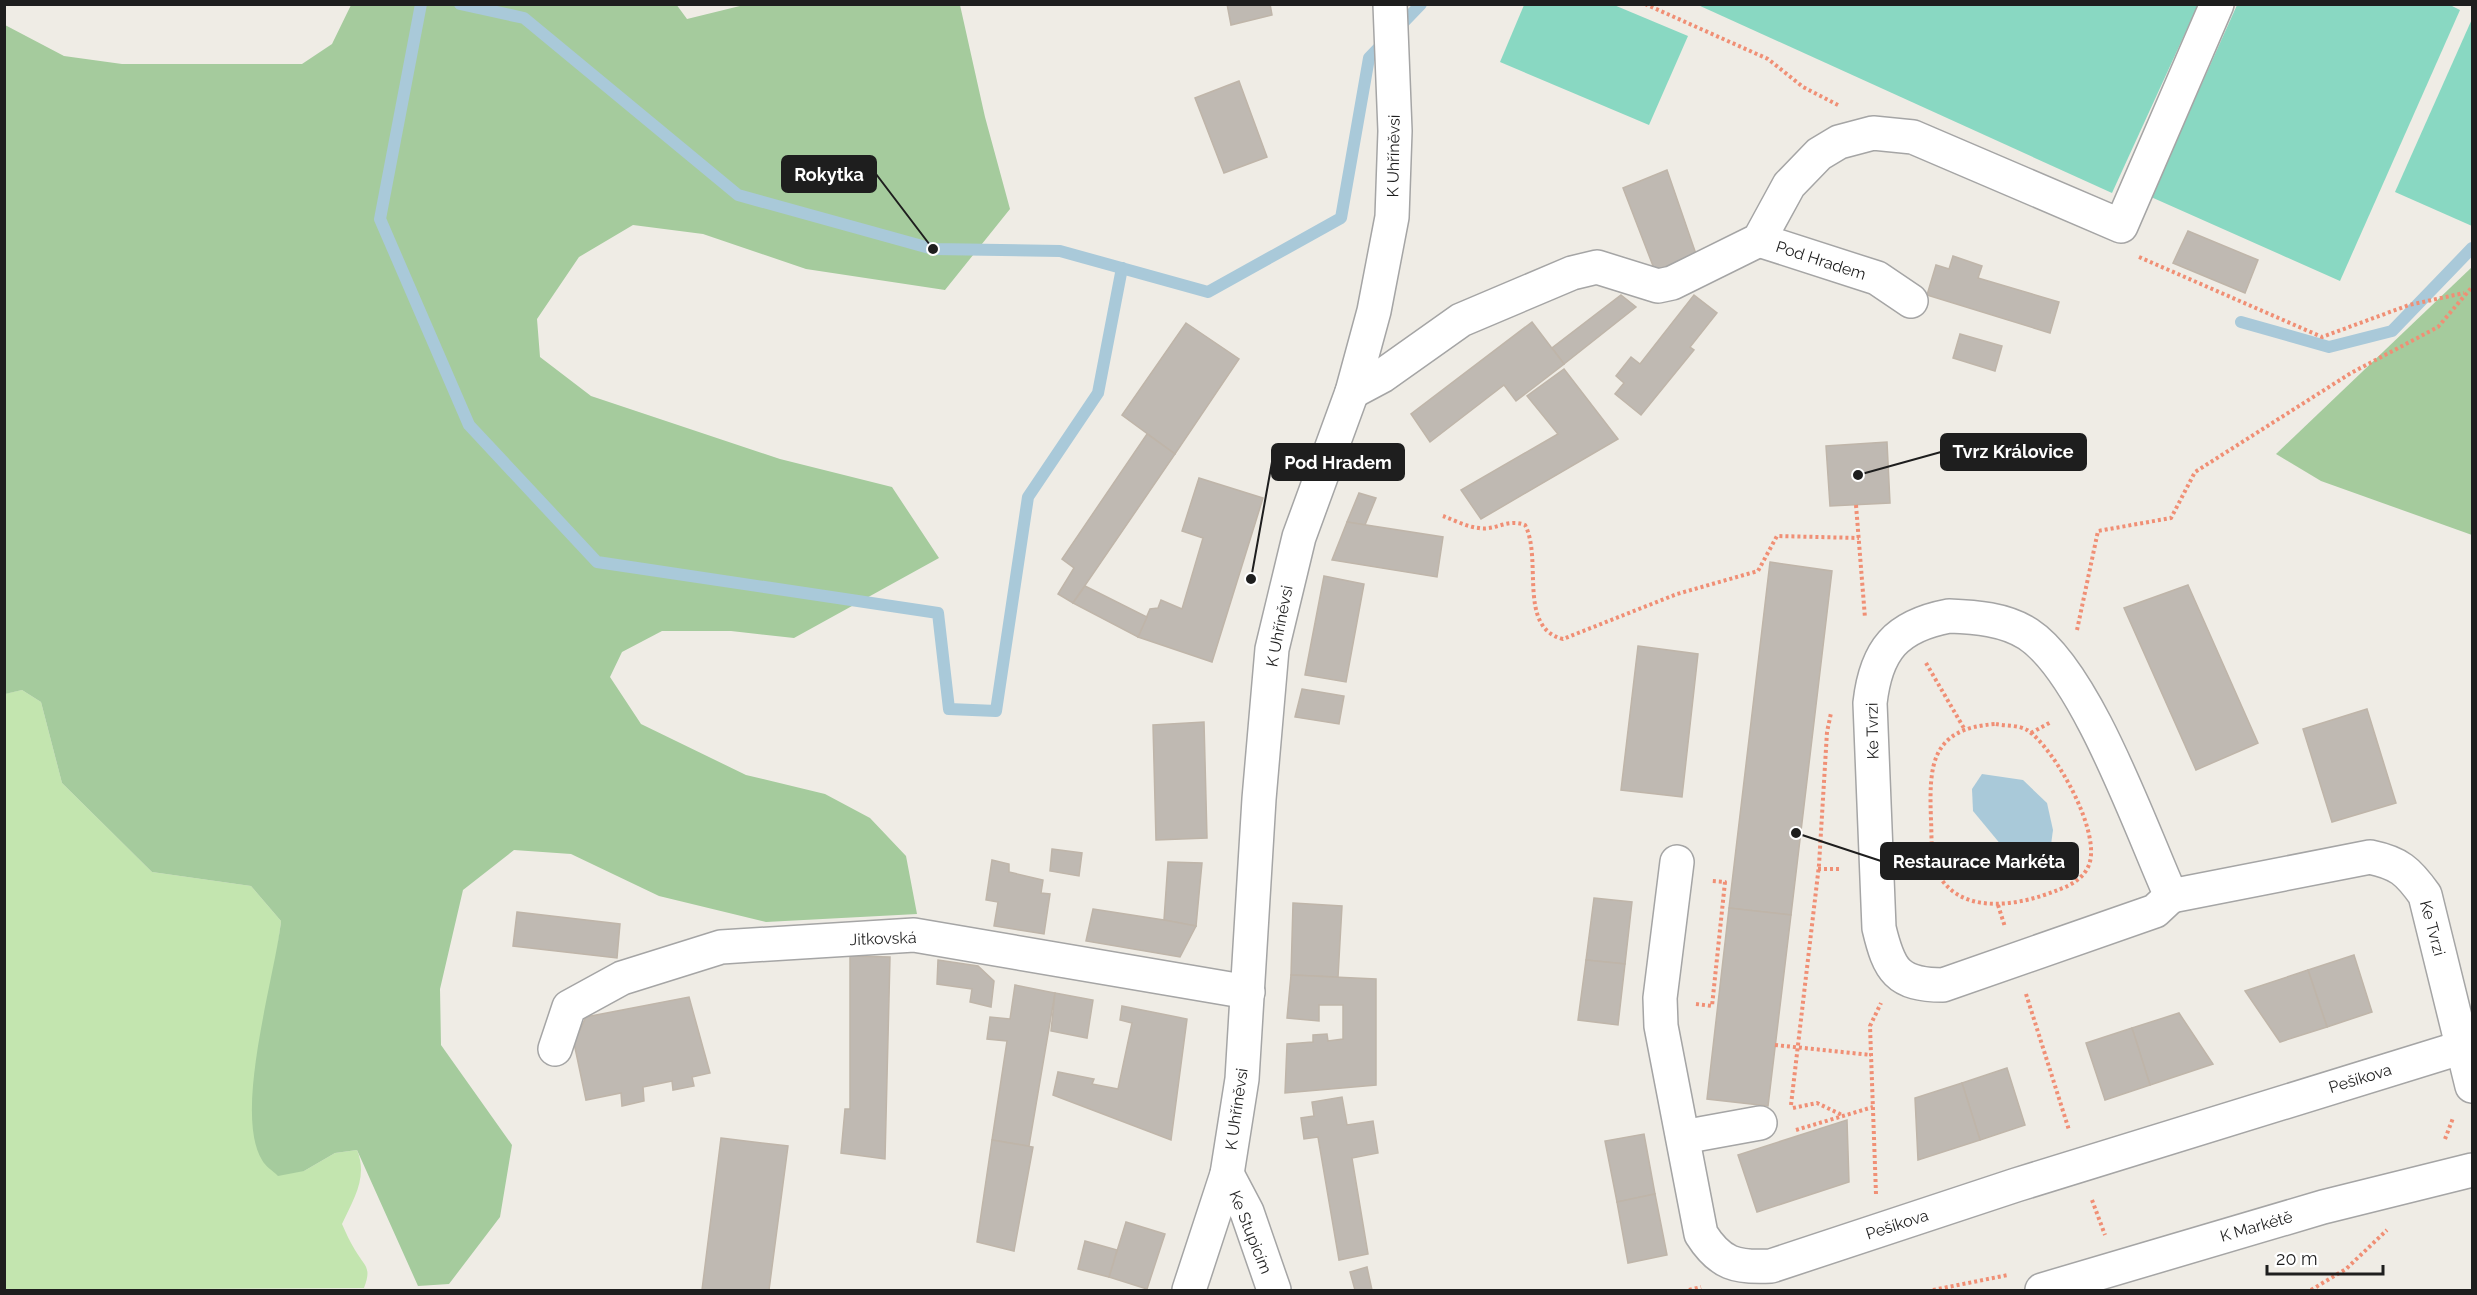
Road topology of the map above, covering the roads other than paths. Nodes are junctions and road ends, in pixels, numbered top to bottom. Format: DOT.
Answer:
graph roads {
  1 [pos="1390,4"];
  2 [pos="2217,4"];
  3 [pos="1760,240"];
  4 [pos="1911,301"];
  5 [pos="1352,392"];
  6 [pos="1676,870"];
  7 [pos="2171,896"];
  8 [pos="1248,992"];
  9 [pos="2463,1047"];
  10 [pos="555,1048"];
  11 [pos="2472,1086"];
  12 [pos="1760,1123"];
  13 [pos="1683,1137"];
  14 [pos="2472,1170"];
  15 [pos="1227,1174"];
  16 [pos="2020,1282"];
  17 [pos="2053,1287"];
  18 [pos="1189,1290"];
  19 [pos="1274,1290"];
  1 -- 5 [label="street, K Uhříněvsi"];
  2 -- 3 [label="street, Pod Hradem"];
  3 -- 4 [label="street, Pod Hradem"];
  3 -- 5 [label="street, Pod Hradem"];
  5 -- 8 [label="street, K Uhříněvsi"];
  6 -- 13 [label="street, Pešíkova"];
  7 -- 7 [label="street, Ke Tvrzi"];
  7 -- 9 [label="street, Ke Tvrzi"];
  8 -- 10 [label="street, Jitkovská"];
  8 -- 15 [label="street, K Uhříněvsi"];
  9 -- 11 [label="street, Ke Tvrzi"];
  9 -- 13 [label="street, Pešíkova"];
  12 -- 13 [label="street"];
  14 -- 17 [label="street, K Markétě"];
  15 -- 18 [label="street, K Uhříněvsi"];
  15 -- 19 [label="street, Ke Stupicím"];
  16 -- 17 [label="street"];
}
